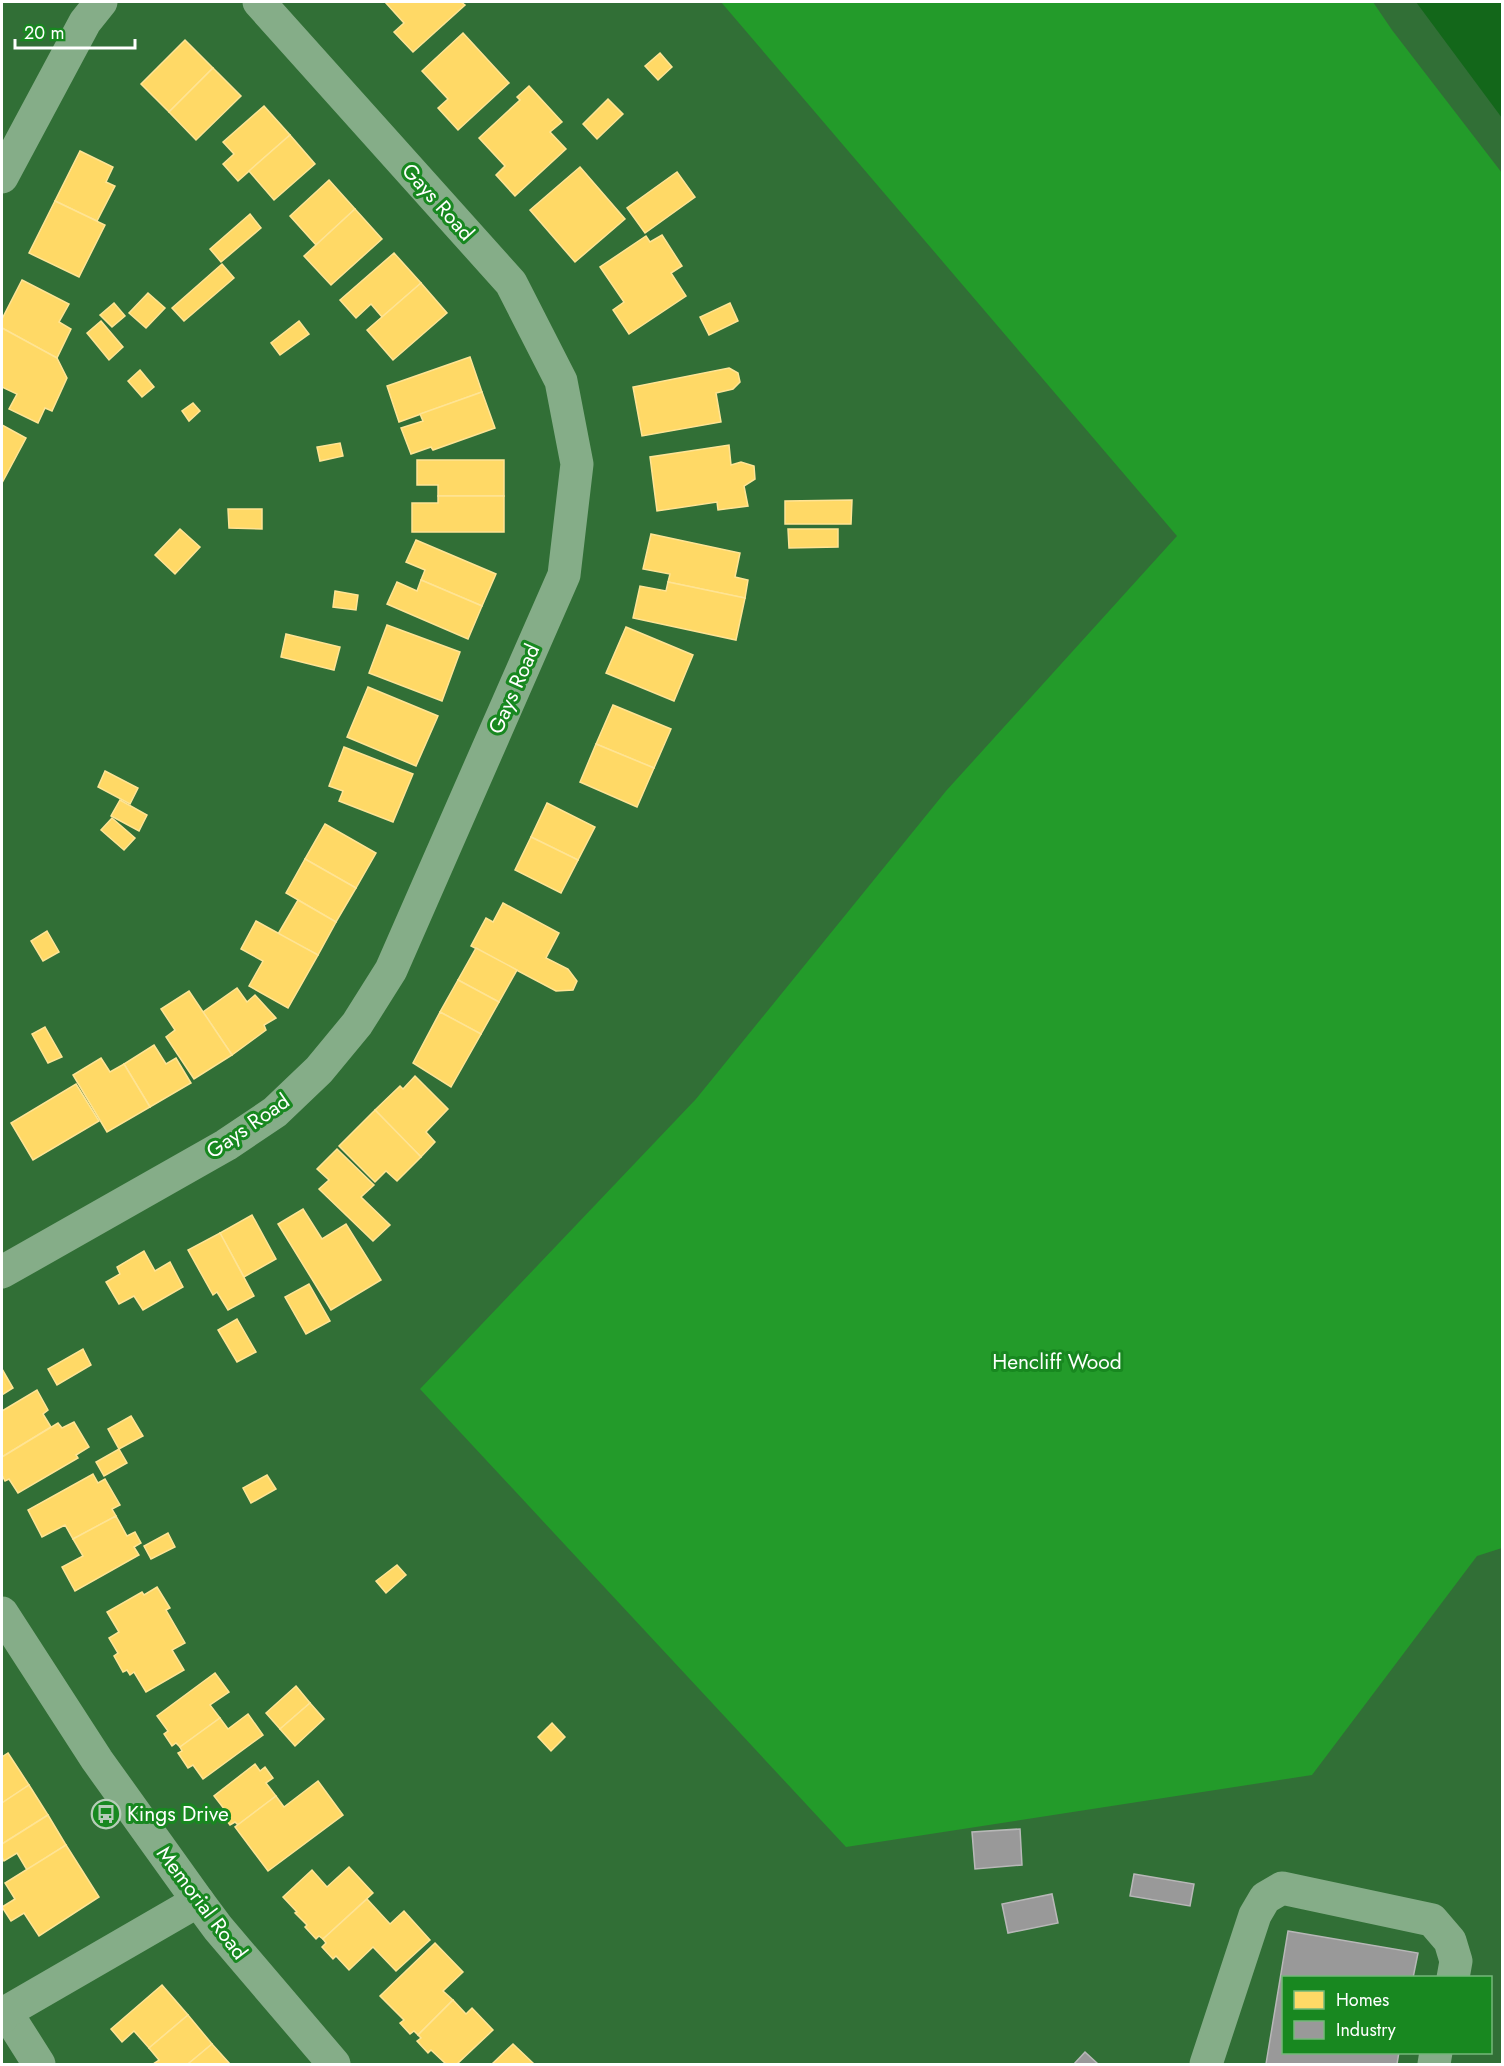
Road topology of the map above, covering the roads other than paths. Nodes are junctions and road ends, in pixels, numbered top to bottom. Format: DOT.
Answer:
graph roads {
  1 [pos="101,2"];
  2 [pos="259,2"];
  3 [pos="2,177"];
  4 [pos="2,1272"];
  5 [pos="2,1613"];
  6 [pos="198,1901"];
  7 [pos="1453,1976"];
  8 [pos="4,2015"];
  9 [pos="39,2064"];
  10 [pos="334,2064"];
  11 [pos="1206,2064"];
  1 -- 3 [label="street"];
  2 -- 4 [label="street, Gays Road"];
  5 -- 6 [label="street, Memorial Road"];
  6 -- 8 [label="street"];
  6 -- 10 [label="street, Memorial Road"];
  7 -- 11 [label="street"];
  8 -- 9 [label="street"];
}
